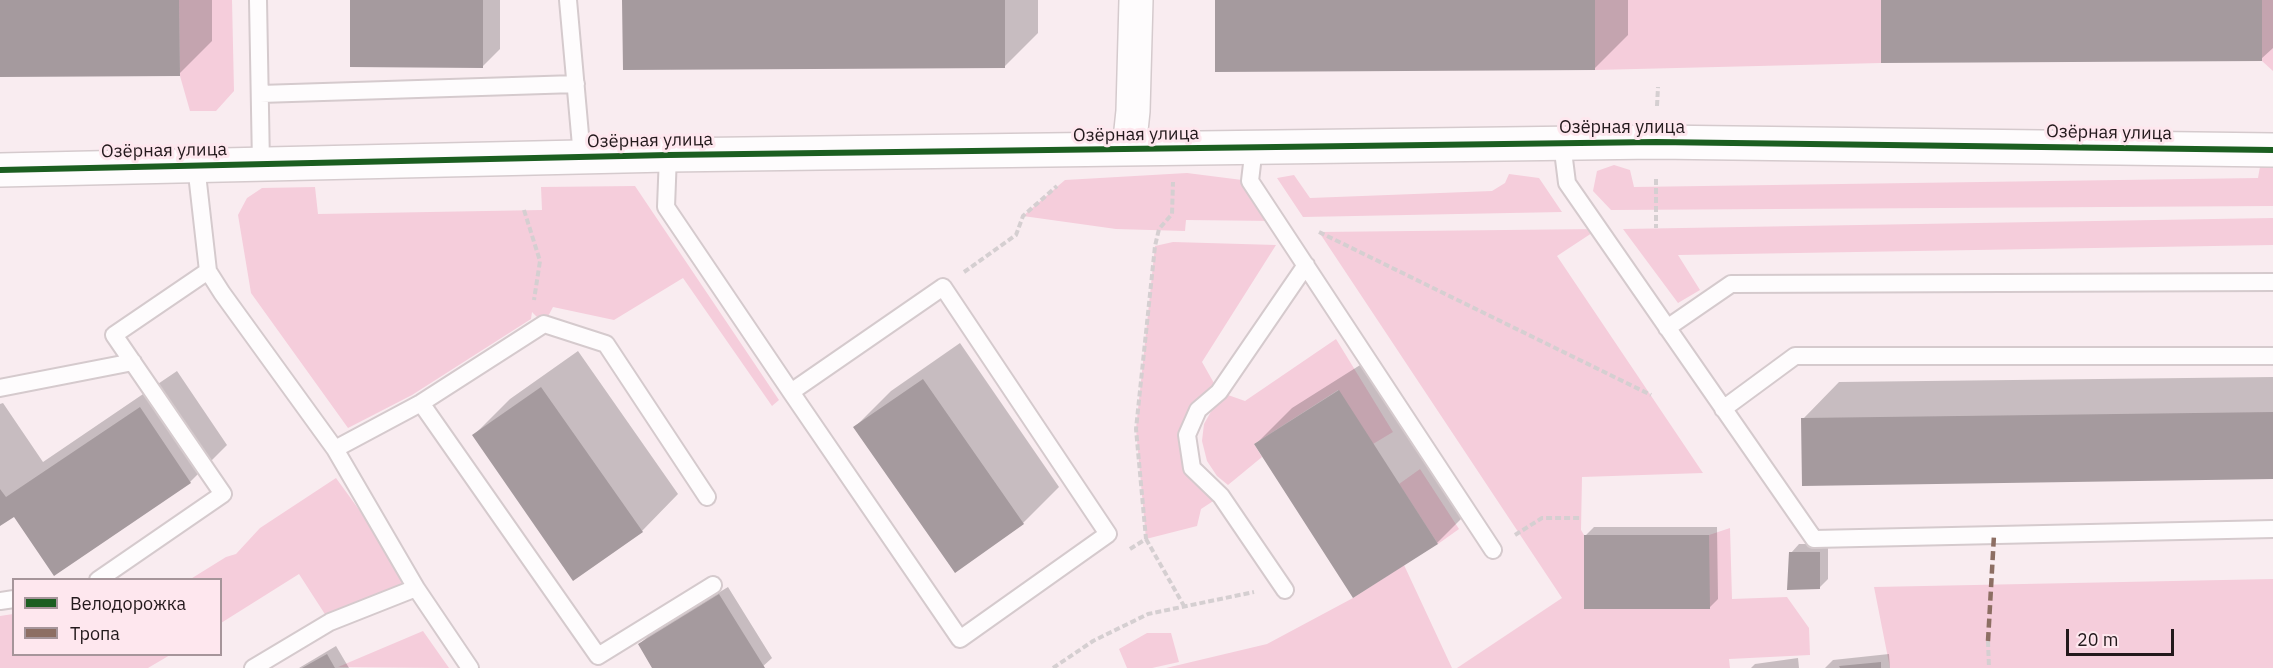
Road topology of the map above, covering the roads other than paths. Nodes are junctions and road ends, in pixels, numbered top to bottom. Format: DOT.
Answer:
graph roads {
  1 [pos="258,0"];
  2 [pos="568,0"];
  3 [pos="1136,0"];
  4 [pos="576,84"];
  5 [pos="260,94"];
  6 [pos="1562,143"];
  7 [pos="1254,147"];
  8 [pos="1129,149"];
  9 [pos="2273,150"];
  10 [pos="668,155"];
  11 [pos="582,157"];
  12 [pos="261,164"];
  13 [pos="196,165"];
  14 [pos="0,170"];
  15 [pos="1305,265"];
  16 [pos="208,271"];
  17 [pos="2273,282"];
  18 [pos="1667,328"];
  19 [pos="2273,356"];
  20 [pos="133,362"];
  21 [pos="0,388"];
  22 [pos="791,392"];
  23 [pos="421,403"];
  24 [pos="1723,409"];
  25 [pos="334,449"];
  26 [pos="707,497"];
  27 [pos="2273,529"];
  28 [pos="1493,550"];
  29 [pos="99,578"];
  30 [pos="713,585"];
  31 [pos="416,588"];
  32 [pos="1285,590"];
  33 [pos="253,668"];
  34 [pos="470,668"];
  1 -- 5 [label="lane"];
  2 -- 4 [label="lane"];
  3 -- 8 [label="street"];
  4 -- 5 [label="lane"];
  4 -- 11 [label="lane"];
  5 -- 12 [label="lane"];
  6 -- 7 [label="street, Озёрная улица"];
  6 -- 9 [label="street, Озёрная улица"];
  6 -- 18 [label="lane"];
  7 -- 8 [label="street, Озёрная улица"];
  7 -- 15 [label="lane"];
  8 -- 10 [label="street, Озёрная улица"];
  10 -- 11 [label="street, Озёрная улица"];
  10 -- 22 [label="lane"];
  11 -- 12 [label="street, Озёрная улица"];
  12 -- 13 [label="street, Озёрная улица"];
  13 -- 14 [label="street, Озёрная улица"];
  13 -- 16 [label="lane"];
  15 -- 28 [label="lane"];
  15 -- 32 [label="lane"];
  16 -- 20 [label="lane"];
  16 -- 25 [label="lane"];
  17 -- 18 [label="lane"];
  18 -- 24 [label="lane"];
  19 -- 24 [label="lane"];
  20 -- 21 [label="lane"];
  20 -- 29 [label="lane"];
  22 -- 22 [label="lane"];
  23 -- 25 [label="lane"];
  23 -- 26 [label="lane"];
  23 -- 30 [label="lane"];
  24 -- 27 [label="lane"];
  25 -- 31 [label="lane"];
  31 -- 33 [label="lane"];
  31 -- 34 [label="lane"];
}
